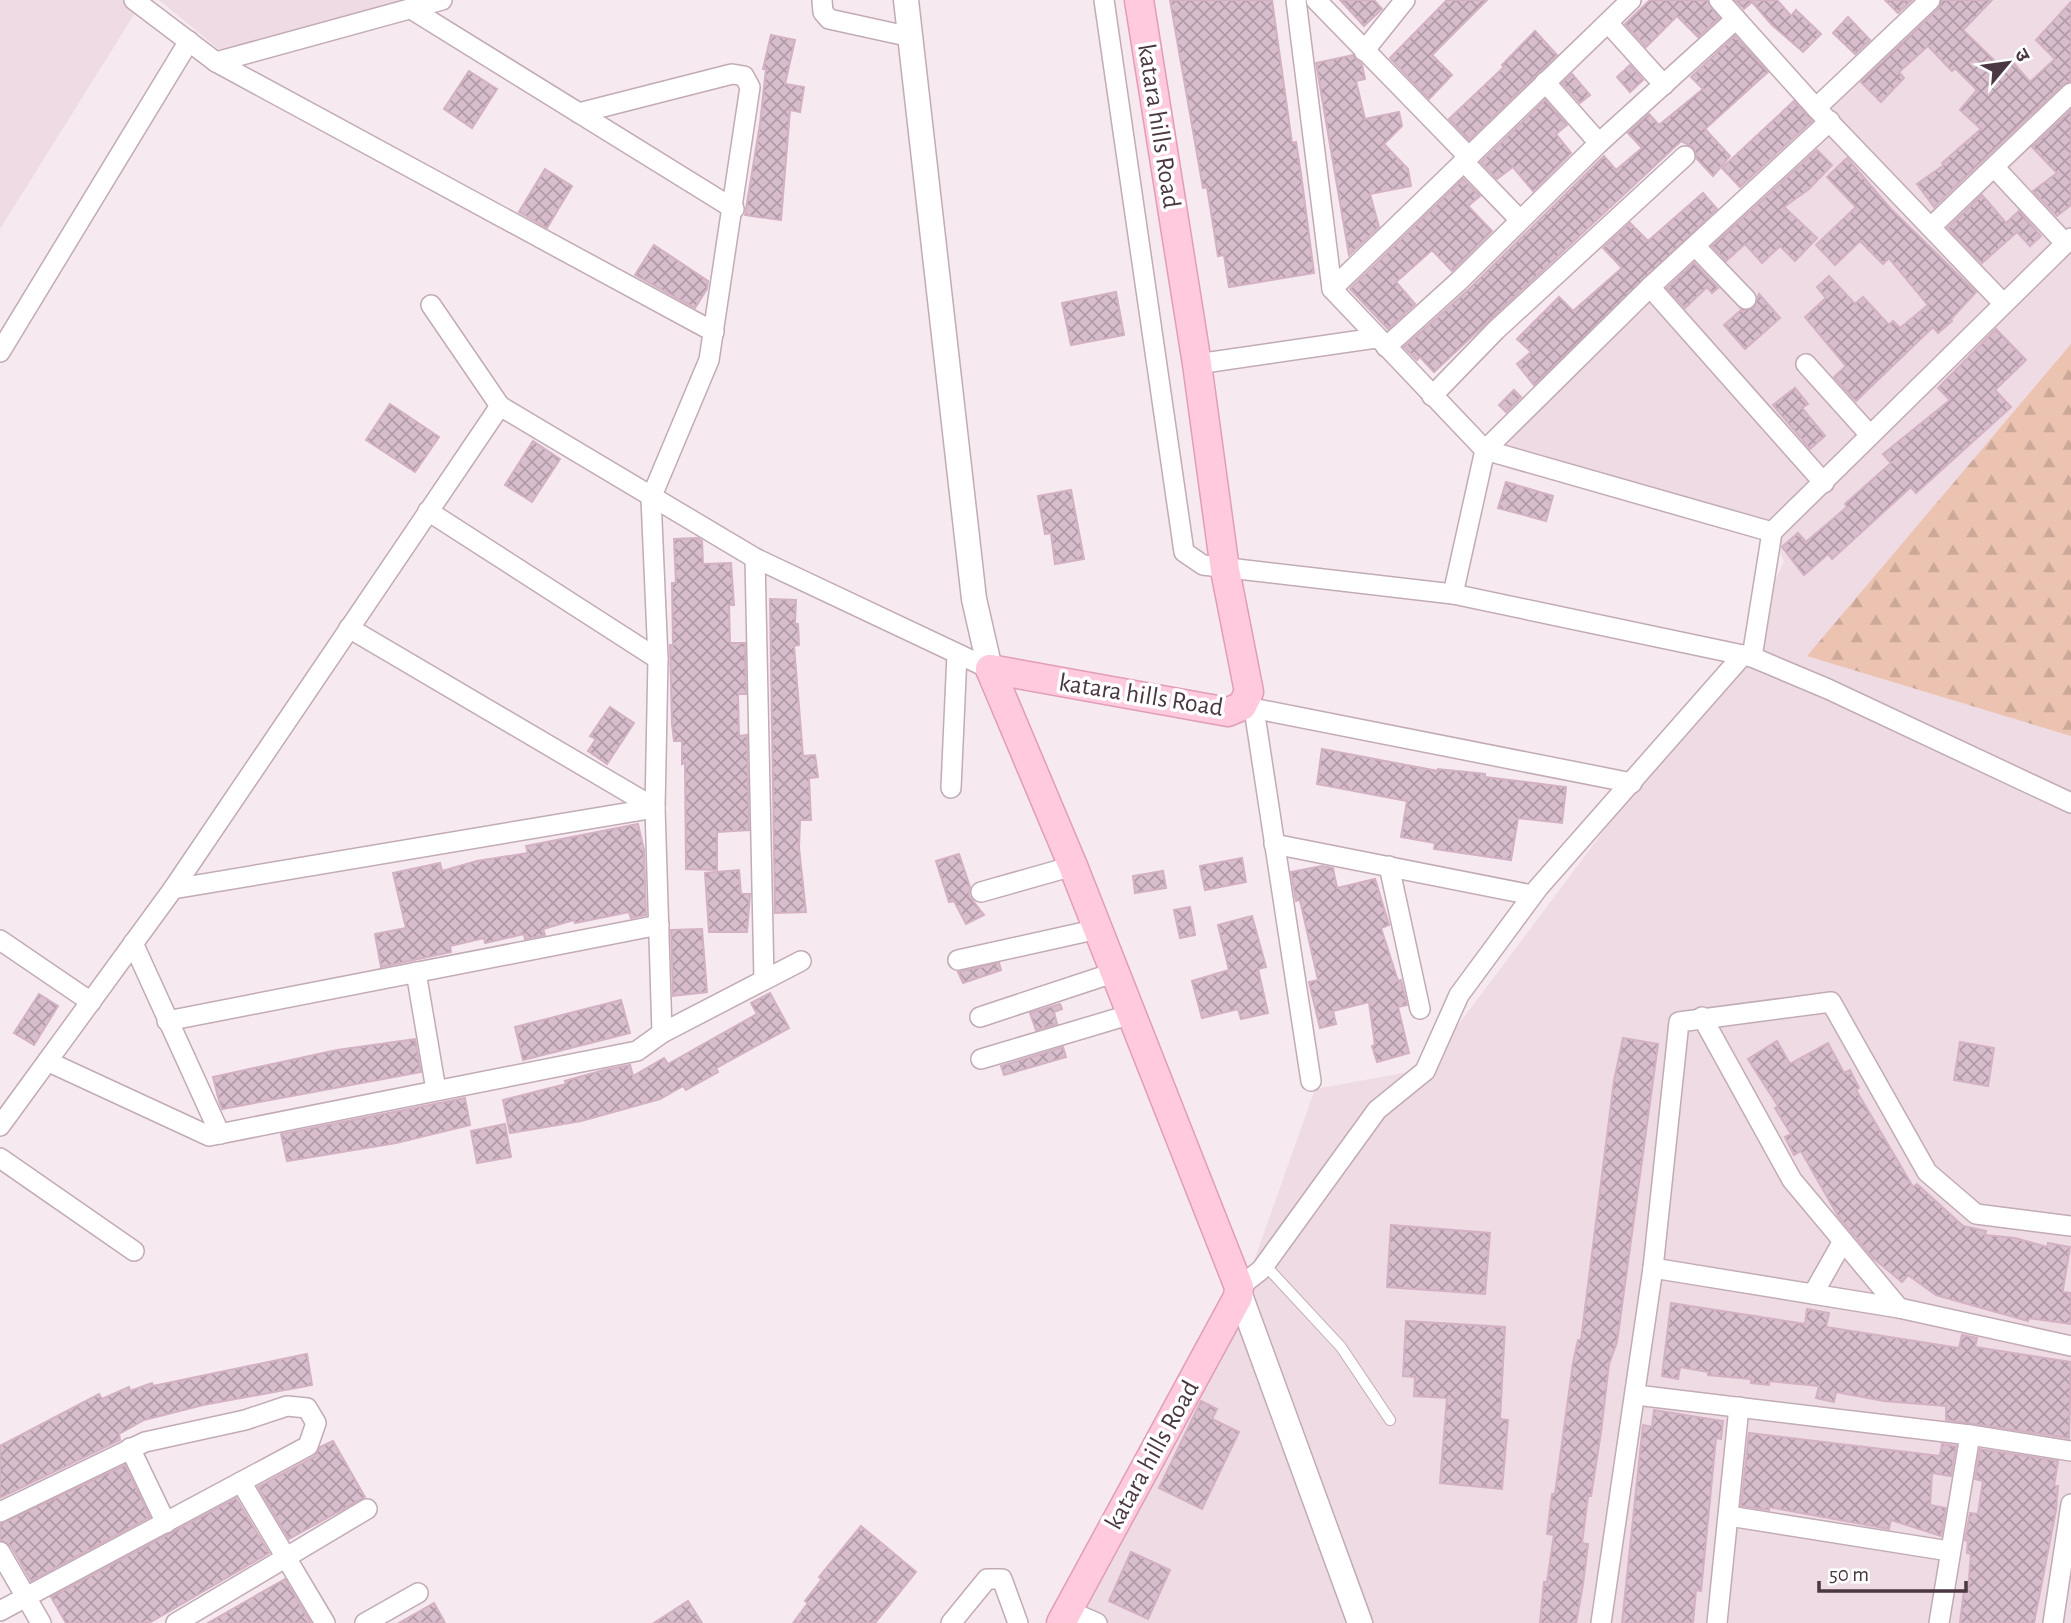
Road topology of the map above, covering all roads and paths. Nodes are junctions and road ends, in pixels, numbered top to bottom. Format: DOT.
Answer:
graph roads {
  1 [pos="134,0"];
  2 [pos="442,0"];
  3 [pos="822,0"];
  4 [pos="906,0"];
  5 [pos="1104,0"];
  6 [pos="1139,0"];
  7 [pos="1296,0"];
  8 [pos="1316,0"];
  9 [pos="1405,0"];
  10 [pos="1631,0"];
  11 [pos="1719,0"];
  12 [pos="1930,0"];
  13 [pos="411,9"];
  14 [pos="1736,19"];
  15 [pos="1608,23"];
  16 [pos="911,37"];
  17 [pos="188,41"];
  18 [pos="1364,51"];
  19 [pos="216,62"];
  20 [pos="1545,82"];
  21 [pos="1664,85"];
  22 [pos="2071,93"];
  23 [pos="579,113"];
  24 [pos="1823,114"];
  25 [pos="1599,143"];
  26 [pos="1685,156"];
  27 [pos="1465,159"];
  28 [pos="1995,168"];
  29 [pos="734,209"];
  30 [pos="1519,219"];
  31 [pos="1931,227"];
  32 [pos="2068,240"];
  33 [pos="1695,246"];
  34 [pos="1650,287"];
  35 [pos="1332,289"];
  36 [pos="1746,299"];
  37 [pos="2003,303"];
  38 [pos="430,305"];
  39 [pos="714,332"];
  40 [pos="1381,343"];
  41 [pos="0,352"];
  42 [pos="1197,364"];
  43 [pos="1806,364"];
  44 [pos="1433,396"];
  45 [pos="500,406"];
  46 [pos="1870,435"];
  47 [pos="1485,450"];
  48 [pos="1824,483"];
  49 [pos="651,498"];
  50 [pos="428,511"];
  51 [pos="1772,532"];
  52 [pos="755,558"];
  53 [pos="1225,570"];
  54 [pos="1453,594"];
  55 [pos="349,628"];
  56 [pos="957,653"];
  57 [pos="1748,656"];
  58 [pos="658,659"];
  59 [pos="990,669"];
  60 [pos="1248,707"];
  61 [pos="1632,783"];
  62 [pos="951,788"];
  63 [pos="2071,803"];
  64 [pos="655,808"];
  65 [pos="1274,844"];
  66 [pos="1073,866"];
  67 [pos="1389,866"];
  68 [pos="173,889"];
  69 [pos="981,891"];
  70 [pos="1532,895"];
  71 [pos="659,925"];
  72 [pos="1098,929"];
  73 [pos="0,940"];
  74 [pos="133,943"];
  75 [pos="958,960"];
  76 [pos="801,961"];
  77 [pos="416,972"];
  78 [pos="1116,972"];
  79 [pos="764,981"];
  80 [pos="90,1002"];
  81 [pos="1420,1009"];
  82 [pos="1132,1014"];
  83 [pos="980,1017"];
  84 [pos="1702,1017"];
  85 [pos="167,1021"];
  86 [pos="662,1033"];
  87 [pos="981,1059"];
  88 [pos="49,1062"];
  89 [pos="1311,1081"];
  90 [pos="436,1090"];
  91 [pos="6,1105"];
  92 [pos="0,1126"];
  93 [pos="220,1133"];
  94 [pos="0,1158"];
  95 [pos="2071,1226"];
  96 [pos="1843,1241"];
  97 [pos="134,1251"];
  98 [pos="1653,1268"];
  99 [pos="1251,1279"];
  100 [pos="1813,1294"];
  101 [pos="1899,1308"];
  102 [pos="2071,1346"];
  103 [pos="1636,1395"];
  104 [pos="1739,1407"];
  105 [pos="1390,1420"];
  106 [pos="1970,1435"];
  107 [pos="130,1448"];
  108 [pos="2071,1451"];
  109 [pos="242,1482"];
  110 [pos="2071,1504"];
  111 [pos="367,1509"];
  112 [pos="0,1512"];
  113 [pos="1729,1517"];
  114 [pos="166,1522"];
  115 [pos="1949,1551"];
  116 [pos="0,1552"];
  117 [pos="286,1558"];
  118 [pos="418,1593"];
  119 [pos="26,1599"];
  120 [pos="3,1612"];
  121 [pos="1064,1617"];
  122 [pos="41,1623"];
  123 [pos="176,1623"];
  124 [pos="325,1623"];
  125 [pos="365,1623"];
  126 [pos="951,1623"];
  127 [pos="1018,1623"];
  128 [pos="1097,1623"];
  129 [pos="1360,1623"];
  130 [pos="1601,1623"];
  131 [pos="1717,1623"];
  132 [pos="1939,1623"];
  133 [pos="2053,1623"];
  1 -- 17 [label="street"];
  2 -- 13 [label="street"];
  3 -- 16 [label="street"];
  4 -- 16 [label="street"];
  5 -- 53 [label="street"];
  6 -- 42 [label="main road, katara hills Road"];
  7 -- 35 [label="street"];
  8 -- 18 [label="street"];
  9 -- 18 [label="street"];
  10 -- 15 [label="street"];
  11 -- 14 [label="street"];
  12 -- 24 [label="street"];
  13 -- 19 [label="street"];
  13 -- 23 [label="street"];
  14 -- 21 [label="street"];
  14 -- 24 [label="street"];
  15 -- 20 [label="street"];
  15 -- 21 [label="street"];
  16 -- 59 [label="street"];
  17 -- 19 [label="street"];
  17 -- 41 [label="street"];
  18 -- 27 [label="street"];
  19 -- 39 [label="street"];
  20 -- 25 [label="street"];
  20 -- 27 [label="street"];
  21 -- 25 [label="street"];
  22 -- 28 [label="street"];
  23 -- 29 [label="street"];
  23 -- 29 [label="street"];
  24 -- 31 [label="street"];
  24 -- 33 [label="street"];
  25 -- 30 [label="street"];
  26 -- 44 [label="street"];
  27 -- 30 [label="street"];
  27 -- 35 [label="street"];
  28 -- 31 [label="street"];
  28 -- 32 [label="street"];
  29 -- 39 [label="street"];
  30 -- 40 [label="street"];
  31 -- 37 [label="street"];
  32 -- 37 [label="street"];
  33 -- 34 [label="street"];
  33 -- 36 [label="street"];
  34 -- 47 [label="street"];
  34 -- 48 [label="street"];
  35 -- 40 [label="street"];
  37 -- 46 [label="street"];
  38 -- 45 [label="street"];
  39 -- 49 [label="street"];
  40 -- 42 [label="street"];
  40 -- 44 [label="street"];
  42 -- 53 [label="main road, katara hills Road"];
  43 -- 46 [label="street"];
  44 -- 47 [label="street"];
  45 -- 49 [label="street"];
  45 -- 50 [label="street"];
  46 -- 48 [label="street"];
  47 -- 51 [label="street"];
  47 -- 54 [label="street"];
  48 -- 51 [label="street"];
  49 -- 52 [label="street"];
  49 -- 58 [label="street"];
  50 -- 55 [label="street"];
  50 -- 58 [label="street"];
  51 -- 57 [label="street"];
  52 -- 56 [label="street"];
  52 -- 79 [label="street"];
  53 -- 54 [label="street"];
  53 -- 60 [label="main road, katara hills Road"];
  54 -- 57 [label="street"];
  55 -- 64 [label="street"];
  55 -- 68 [label="street"];
  56 -- 59 [label="street"];
  56 -- 62 [label="street"];
  57 -- 61 [label="street, katara hills Road"];
  57 -- 63 [label="street"];
  58 -- 64 [label="street"];
  59 -- 60 [label="main road, katara hills Road"];
  59 -- 66 [label="main road"];
  60 -- 61 [label="street"];
  60 -- 65 [label="street"];
  61 -- 70 [label="street, katara hills Road"];
  64 -- 68 [label="street"];
  64 -- 71 [label="street"];
  65 -- 67 [label="street"];
  65 -- 89 [label="street"];
  66 -- 69 [label="street"];
  66 -- 72 [label="main road"];
  67 -- 70 [label="street"];
  67 -- 81 [label="street"];
  68 -- 74 [label="street"];
  70 -- 99 [label="street, katara hills Road"];
  71 -- 77 [label="street"];
  71 -- 86 [label="street"];
  72 -- 75 [label="street"];
  72 -- 78 [label="main road"];
  73 -- 80 [label="street"];
  74 -- 80 [label="street"];
  74 -- 85 [label="street"];
  76 -- 79 [label="street"];
  77 -- 85 [label="street"];
  77 -- 90 [label="street"];
  78 -- 82 [label="main road"];
  78 -- 83 [label="street"];
  79 -- 86 [label="street"];
  80 -- 88 [label="street"];
  82 -- 87 [label="street"];
  82 -- 99 [label="main road"];
  84 -- 95 [label="street"];
  84 -- 96 [label="street"];
  84 -- 98 [label="street"];
  85 -- 93 [label="street"];
  86 -- 90 [label="street"];
  88 -- 91 [label="street"];
  88 -- 93 [label="street"];
  90 -- 93 [label="street"];
  91 -- 92 [label="street"];
  94 -- 97 [label="street"];
  96 -- 100 [label="street"];
  96 -- 101 [label="street"];
  98 -- 100 [label="street"];
  98 -- 103 [label="street"];
  99 -- 105 [label="lane"];
  99 -- 121 [label="main road, katara hills Road"];
  99 -- 129 [label="street"];
  100 -- 101 [label="street"];
  101 -- 102 [label="street"];
  103 -- 104 [label="street"];
  103 -- 130 [label="street"];
  104 -- 106 [label="street"];
  104 -- 113 [label="street"];
  106 -- 108 [label="street"];
  106 -- 115 [label="street"];
  107 -- 109 [label="street"];
  107 -- 112 [label="street"];
  107 -- 114 [label="street"];
  109 -- 114 [label="street"];
  109 -- 117 [label="street"];
  110 -- 133 [label="street"];
  111 -- 117 [label="street"];
  113 -- 115 [label="street"];
  113 -- 131 [label="street"];
  114 -- 119 [label="street"];
  115 -- 132 [label="street"];
  116 -- 119 [label="street"];
  117 -- 123 [label="street"];
  117 -- 124 [label="street"];
  118 -- 125 [label="street"];
  119 -- 120 [label="street"];
  119 -- 122 [label="street"];
  121 -- 128 [label="street"];
  126 -- 127 [label="street"];
}
